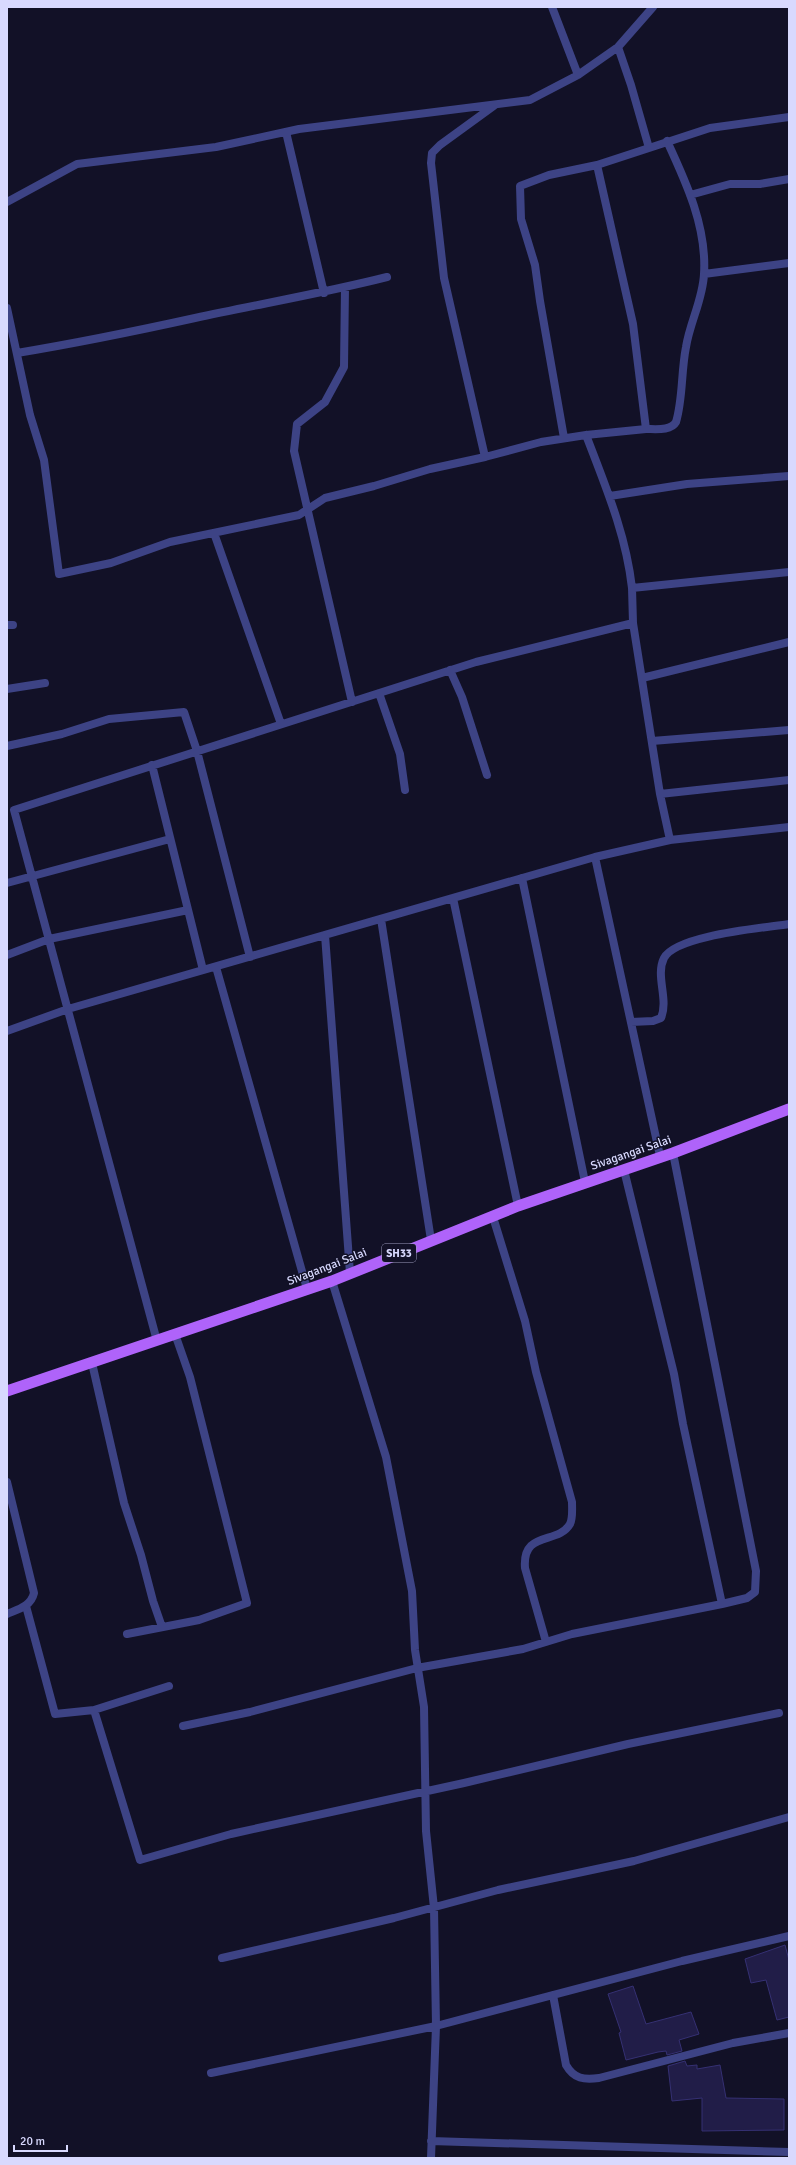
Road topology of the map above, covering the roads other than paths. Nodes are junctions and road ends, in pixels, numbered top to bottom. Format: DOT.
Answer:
graph roads {
  1 [pos="552,7"];
  2 [pos="653,7"];
  3 [pos="618,47"];
  4 [pos="578,75"];
  5 [pos="496,104"];
  6 [pos="789,117"];
  7 [pos="286,132"];
  8 [pos="667,141"];
  9 [pos="648,148"];
  10 [pos="597,165"];
  11 [pos="789,179"];
  12 [pos="690,196"];
  13 [pos="7,202"];
  14 [pos="789,263"];
  15 [pos="704,274"];
  16 [pos="387,277"];
  17 [pos="345,287"];
  18 [pos="324,293"];
  19 [pos="7,308"];
  20 [pos="17,353"];
  21 [pos="646,429"];
  22 [pos="586,435"];
  23 [pos="564,438"];
  24 [pos="485,457"];
  25 [pos="789,476"];
  26 [pos="610,496"];
  27 [pos="307,510"];
  28 [pos="214,533"];
  29 [pos="789,572"];
  30 [pos="632,588"];
  31 [pos="633,623"];
  32 [pos="789,642"];
  33 [pos="450,670"];
  34 [pos="642,678"];
  35 [pos="45,683"];
  36 [pos="7,689"];
  37 [pos="379,693"];
  38 [pos="352,702"];
  39 [pos="281,724"];
  40 [pos="789,730"];
  41 [pos="652,741"];
  42 [pos="7,746"];
  43 [pos="197,751"];
  44 [pos="152,766"];
  45 [pos="487,775"];
  46 [pos="789,780"];
  47 [pos="405,790"];
  48 [pos="660,794"];
  49 [pos="10,810"];
  50 [pos="789,827"];
  51 [pos="170,839"];
  52 [pos="670,840"];
  53 [pos="595,857"];
  54 [pos="32,876"];
  55 [pos="522,878"];
  56 [pos="7,883"];
  57 [pos="453,898"];
  58 [pos="188,910"];
  59 [pos="381,919"];
  60 [pos="789,924"];
  61 [pos="326,935"];
  62 [pos="49,939"];
  63 [pos="7,956"];
  64 [pos="250,957"];
  65 [pos="216,967"];
  66 [pos="203,970"];
  67 [pos="68,1009"];
  68 [pos="631,1022"];
  69 [pos="7,1031"];
  70 [pos="789,1109"];
  71 [pos="673,1153"];
  72 [pos="660,1156"];
  73 [pos="624,1170"];
  74 [pos="585,1182"];
  75 [pos="518,1206"];
  76 [pos="493,1217"];
  77 [pos="431,1240"];
  78 [pos="350,1273"];
  79 [pos="332,1281"];
  80 [pos="307,1289"];
  81 [pos="175,1334"];
  82 [pos="157,1341"];
  83 [pos="92,1363"];
  84 [pos="7,1390"];
  85 [pos="7,1482"];
  86 [pos="722,1604"];
  87 [pos="26,1606"];
  88 [pos="7,1614"];
  89 [pos="162,1627"];
  90 [pos="127,1634"];
  91 [pos="546,1642"];
  92 [pos="418,1668"];
  93 [pos="169,1686"];
  94 [pos="94,1710"];
  95 [pos="779,1713"];
  96 [pos="183,1726"];
  97 [pos="426,1791"];
  98 [pos="789,1817"];
  99 [pos="434,1908"];
  100 [pos="789,1936"];
  101 [pos="222,1958"];
  102 [pos="553,1995"];
  103 [pos="436,2026"];
  104 [pos="789,2032"];
  105 [pos="211,2073"];
  106 [pos="431,2141"];
  107 [pos="789,2152"];
  108 [pos="431,2158"];
  1 -- 4 [label="street"];
  2 -- 3 [label="street"];
  3 -- 4 [label="street"];
  3 -- 9 [label="street"];
  4 -- 5 [label="street"];
  5 -- 7 [label="street"];
  5 -- 24 [label="street"];
  6 -- 8 [label="street"];
  7 -- 13 [label="street"];
  7 -- 18 [label="street"];
  8 -- 9 [label="street"];
  8 -- 12 [label="street"];
  9 -- 10 [label="street"];
  10 -- 21 [label="street"];
  10 -- 23 [label="street"];
  11 -- 12 [label="street"];
  12 -- 15 [label="street"];
  14 -- 15 [label="street"];
  15 -- 21 [label="street"];
  16 -- 17 [label="street"];
  17 -- 18 [label="street"];
  17 -- 27 [label="street"];
  18 -- 20 [label="street"];
  19 -- 20 [label="street"];
  20 -- 28 [label="street"];
  21 -- 22 [label="street"];
  22 -- 23 [label="street"];
  22 -- 26 [label="street"];
  23 -- 24 [label="street"];
  24 -- 27 [label="street"];
  25 -- 26 [label="street"];
  26 -- 30 [label="street"];
  27 -- 28 [label="street"];
  27 -- 38 [label="street"];
  28 -- 39 [label="street"];
  29 -- 30 [label="street"];
  30 -- 31 [label="street"];
  31 -- 33 [label="street"];
  31 -- 34 [label="street"];
  32 -- 34 [label="street"];
  33 -- 37 [label="street"];
  33 -- 45 [label="street"];
  34 -- 41 [label="street"];
  35 -- 36 [label="street"];
  37 -- 38 [label="street"];
  37 -- 47 [label="street"];
  38 -- 39 [label="street"];
  39 -- 43 [label="street"];
  40 -- 41 [label="street"];
  41 -- 48 [label="street"];
  42 -- 43 [label="street"];
  43 -- 44 [label="street"];
  43 -- 64 [label="street"];
  44 -- 49 [label="street"];
  44 -- 51 [label="street"];
  46 -- 48 [label="street"];
  48 -- 52 [label="street"];
  49 -- 54 [label="street"];
  50 -- 52 [label="street"];
  51 -- 54 [label="street"];
  51 -- 58 [label="street"];
  52 -- 53 [label="street"];
  53 -- 55 [label="street"];
  53 -- 68 [label="street"];
  54 -- 56 [label="street"];
  54 -- 62 [label="street"];
  55 -- 57 [label="street"];
  55 -- 74 [label="street"];
  57 -- 59 [label="street"];
  57 -- 75 [label="street"];
  58 -- 62 [label="street"];
  58 -- 66 [label="street"];
  59 -- 61 [label="street"];
  59 -- 77 [label="street"];
  60 -- 68 [label="street"];
  61 -- 64 [label="street"];
  61 -- 78 [label="street"];
  62 -- 63 [label="street"];
  62 -- 67 [label="street"];
  64 -- 65 [label="street"];
  65 -- 66 [label="street"];
  65 -- 80 [label="street"];
  66 -- 67 [label="street"];
  67 -- 69 [label="street"];
  67 -- 82 [label="street"];
  68 -- 72 [label="street"];
  70 -- 71 [label="main road, Sivagangai Salai / SH33"];
  71 -- 72 [label="main road, Sivagangai Salai / SH33"];
  71 -- 86 [label="street"];
  72 -- 73 [label="main road, Sivagangai Salai / SH33"];
  73 -- 74 [label="main road, Sivagangai Salai / SH33"];
  73 -- 86 [label="street"];
  74 -- 75 [label="main road, Sivagangai Salai / SH33"];
  75 -- 76 [label="main road, Sivagangai Salai / SH33"];
  76 -- 77 [label="main road, Sivagangai Salai / SH33"];
  76 -- 91 [label="street"];
  77 -- 78 [label="main road, Sivagangai Salai / SH33"];
  78 -- 79 [label="main road, Sivagangai Salai / SH33"];
  79 -- 80 [label="main road, Sivagangai Salai / SH33"];
  79 -- 92 [label="street"];
  80 -- 81 [label="main road, Sivagangai Salai / SH33"];
  81 -- 82 [label="main road, Sivagangai Salai / SH33"];
  81 -- 89 [label="street"];
  82 -- 83 [label="main road, Sivagangai Salai / SH33"];
  83 -- 84 [label="main road, Sivagangai Salai / SH33"];
  83 -- 89 [label="street"];
  85 -- 87 [label="street"];
  86 -- 91 [label="street"];
  87 -- 88 [label="street"];
  87 -- 94 [label="street"];
  89 -- 90 [label="street"];
  91 -- 92 [label="street"];
  92 -- 96 [label="street"];
  92 -- 97 [label="street"];
  93 -- 94 [label="street"];
  94 -- 97 [label="street"];
  95 -- 97 [label="street"];
  97 -- 99 [label="street"];
  98 -- 99 [label="street"];
  99 -- 101 [label="street"];
  99 -- 103 [label="street"];
  100 -- 102 [label="street"];
  102 -- 103 [label="street"];
  102 -- 104 [label="street"];
  103 -- 105 [label="street"];
  103 -- 106 [label="street"];
  106 -- 107 [label="street"];
  106 -- 108 [label="street"];
}
